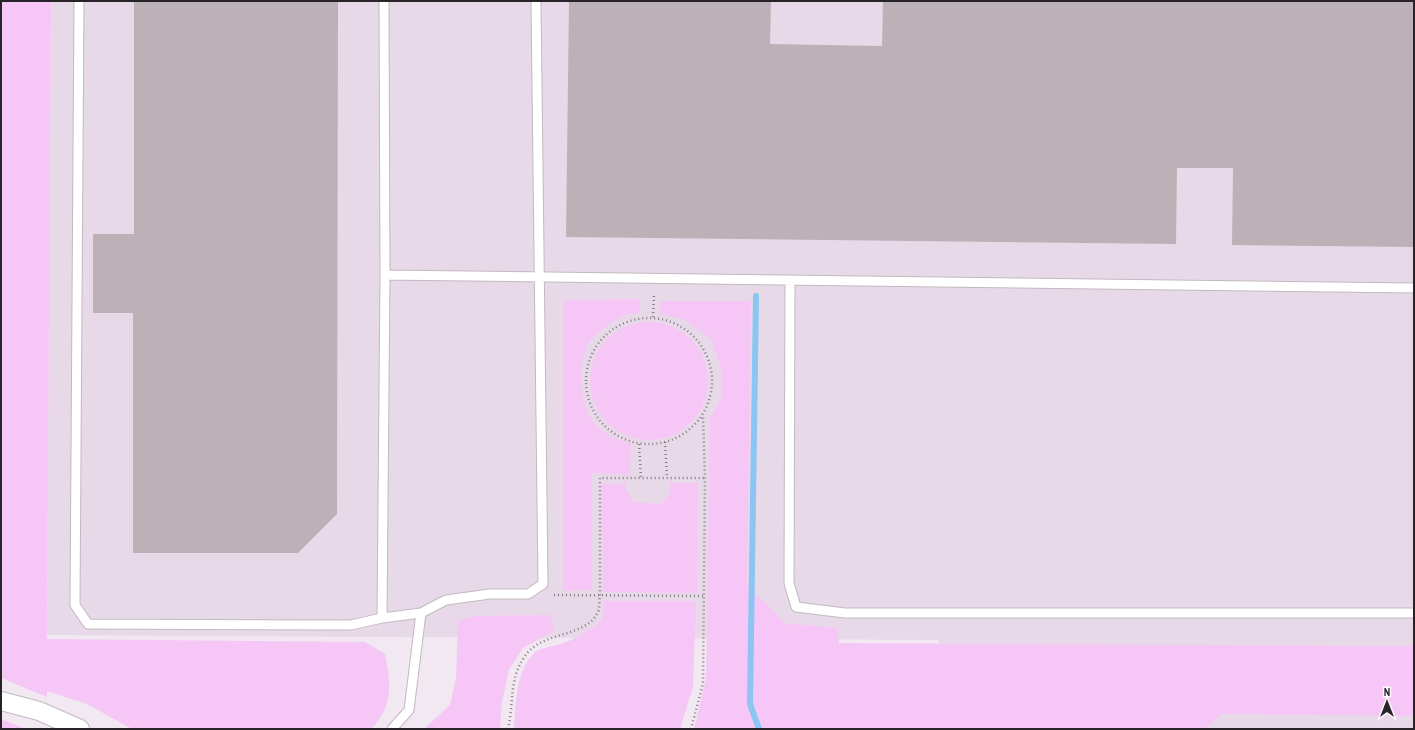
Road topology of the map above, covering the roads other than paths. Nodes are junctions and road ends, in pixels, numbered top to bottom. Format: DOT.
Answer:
graph roads {
  1 [pos="79,1"];
  2 [pos="384,1"];
  3 [pos="536,1"];
  4 [pos="385,275"];
  5 [pos="540,277"];
  6 [pos="790,280"];
  7 [pos="1414,288"];
  8 [pos="421,613"];
  9 [pos="1414,613"];
  10 [pos="382,618"];
  11 [pos="1,701"];
  12 [pos="80,729"];
  13 [pos="392,729"];
  1 -- 10 [label="lane"];
  2 -- 4 [label="lane"];
  3 -- 5 [label="lane"];
  4 -- 5 [label="lane"];
  4 -- 10 [label="lane"];
  5 -- 6 [label="lane"];
  5 -- 8 [label="lane"];
  6 -- 7 [label="lane"];
  6 -- 9 [label="lane"];
  8 -- 10 [label="lane"];
  8 -- 13 [label="lane"];
  11 -- 12 [label="street"];
}
